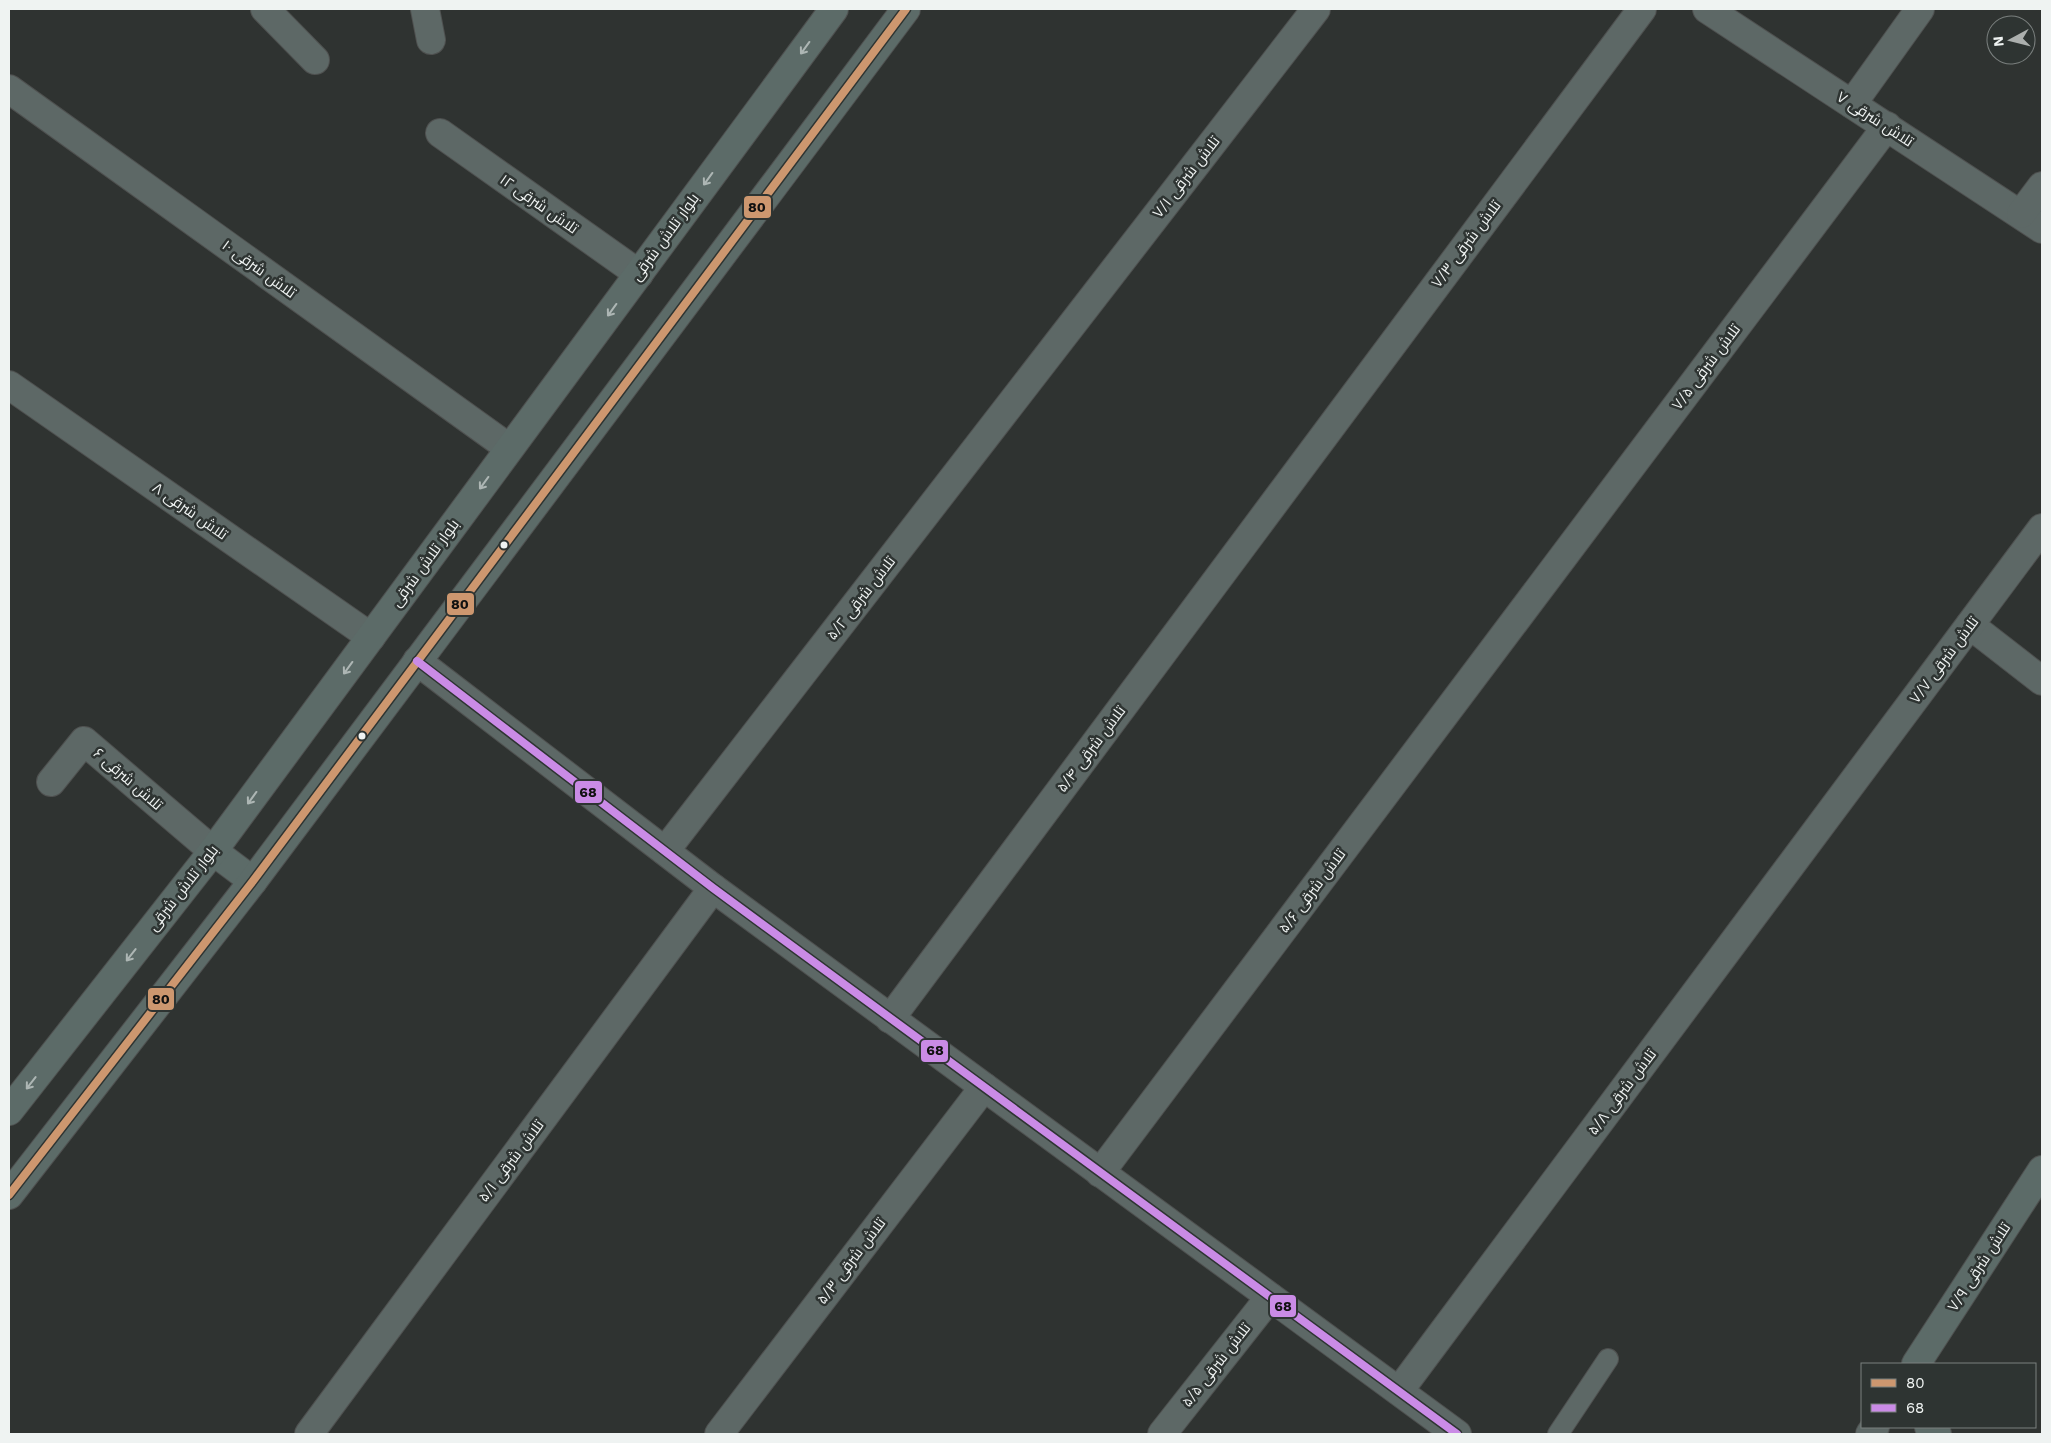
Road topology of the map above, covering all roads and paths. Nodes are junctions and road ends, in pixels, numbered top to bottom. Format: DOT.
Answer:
graph roads {
  1 [pos="265,9"];
  2 [pos="425,9"];
  3 [pos="834,9"];
  4 [pos="906,9"];
  5 [pos="1316,9"];
  6 [pos="1642,9"];
  7 [pos="1920,9"];
  8 [pos="1718,12"];
  9 [pos="431,40"];
  10 [pos="316,60"];
  11 [pos="9,89"];
  12 [pos="1852,104"];
  13 [pos="1887,126"];
  14 [pos="440,134"];
  15 [pos="2042,186"];
  16 [pos="2031,221"];
  17 [pos="638,274"];
  18 [pos="1056,345"];
  19 [pos="9,385"];
  20 [pos="509,448"];
  21 [pos="1291,480"];
  22 [pos="2042,528"];
  23 [pos="1525,608"];
  24 [pos="1970,625"];
  25 [pos="371,637"];
  26 [pos="417,661"];
  27 [pos="2042,681"];
  28 [pos="51,782"];
  29 [pos="1845,792"];
  30 [pos="213,851"];
  31 [pos="665,851"];
  32 [pos="253,880"];
  33 [pos="713,888"];
  34 [pos="890,1019"];
  35 [pos="984,1087"];
  36 [pos="9,1112"];
  37 [pos="2042,1170"];
  38 [pos="1100,1173"];
  39 [pos="9,1195"];
  40 [pos="1270,1297"];
  41 [pos="1608,1359"];
  42 [pos="1917,1363"];
  43 [pos="1399,1391"];
  44 [pos="309,1434"];
  45 [pos="719,1434"];
  46 [pos="1162,1434"];
  47 [pos="1457,1434"];
  48 [pos="1558,1434"];
  1 -- 10 [label="street"];
  2 -- 9 [label="street"];
  3 -- 17 [label="main road, بلوار تلاش شرقی, one-way"];
  4 -- 26 [label="main road"];
  5 -- 18 [label="street, ۷/۱ تلاش شرقی"];
  6 -- 21 [label="street, ۷/۳ تلاش شرقی"];
  7 -- 12 [label="street"];
  8 -- 12 [label="street, ۷ تلاش شرقی"];
  11 -- 20 [label="street, تلاش شرقی ۱۰"];
  12 -- 13 [label="street, ۷ تلاش شرقی"];
  13 -- 16 [label="street, ۷ تلاش شرقی"];
  13 -- 23 [label="street, ۷/۵ تلاش شرقی"];
  14 -- 17 [label="street, تلاش شرقی ۱۲"];
  15 -- 16 [label="street"];
  17 -- 20 [label="main road, بلوار تلاش شرقی, one-way"];
  18 -- 31 [label="street, ۵/۲ تلاش شرقی"];
  19 -- 25 [label="street, ۸ تلاش شرقی"];
  20 -- 25 [label="main road, بلوار تلاش شرقی, one-way"];
  21 -- 34 [label="street, ۵/۴ تلاش شرقی"];
  22 -- 24 [label="street, ۷/۷ تلاش شرقی"];
  23 -- 38 [label="street, ۵/۶ تلاش شرقی"];
  24 -- 27 [label="street"];
  24 -- 29 [label="street, ۷/۷ تلاش شرقی"];
  25 -- 30 [label="main road, بلوار تلاش شرقی, one-way"];
  26 -- 31 [label="street"];
  26 -- 32 [label="main road"];
  28 -- 30 [label="street, تلاش شرقی ۶"];
  29 -- 43 [label="street, ۵/۸ تلاش شرقی"];
  30 -- 32 [label="main road"];
  30 -- 36 [label="main road, بلوار تلاش شرقی, one-way"];
  31 -- 33 [label="street"];
  32 -- 39 [label="main road"];
  33 -- 34 [label="street"];
  33 -- 44 [label="street, ۵/۱ تلاش شرقی"];
  34 -- 35 [label="street"];
  35 -- 38 [label="street"];
  35 -- 45 [label="street, ۵/۳ تلاش شرقی"];
  37 -- 42 [label="main road, ۷/۹ تلاش شرقی"];
  38 -- 40 [label="street"];
  40 -- 43 [label="street"];
  40 -- 46 [label="street, ۵/۵ تلاش شرقی"];
  41 -- 48 [label="lane"];
  43 -- 47 [label="street"];
}
